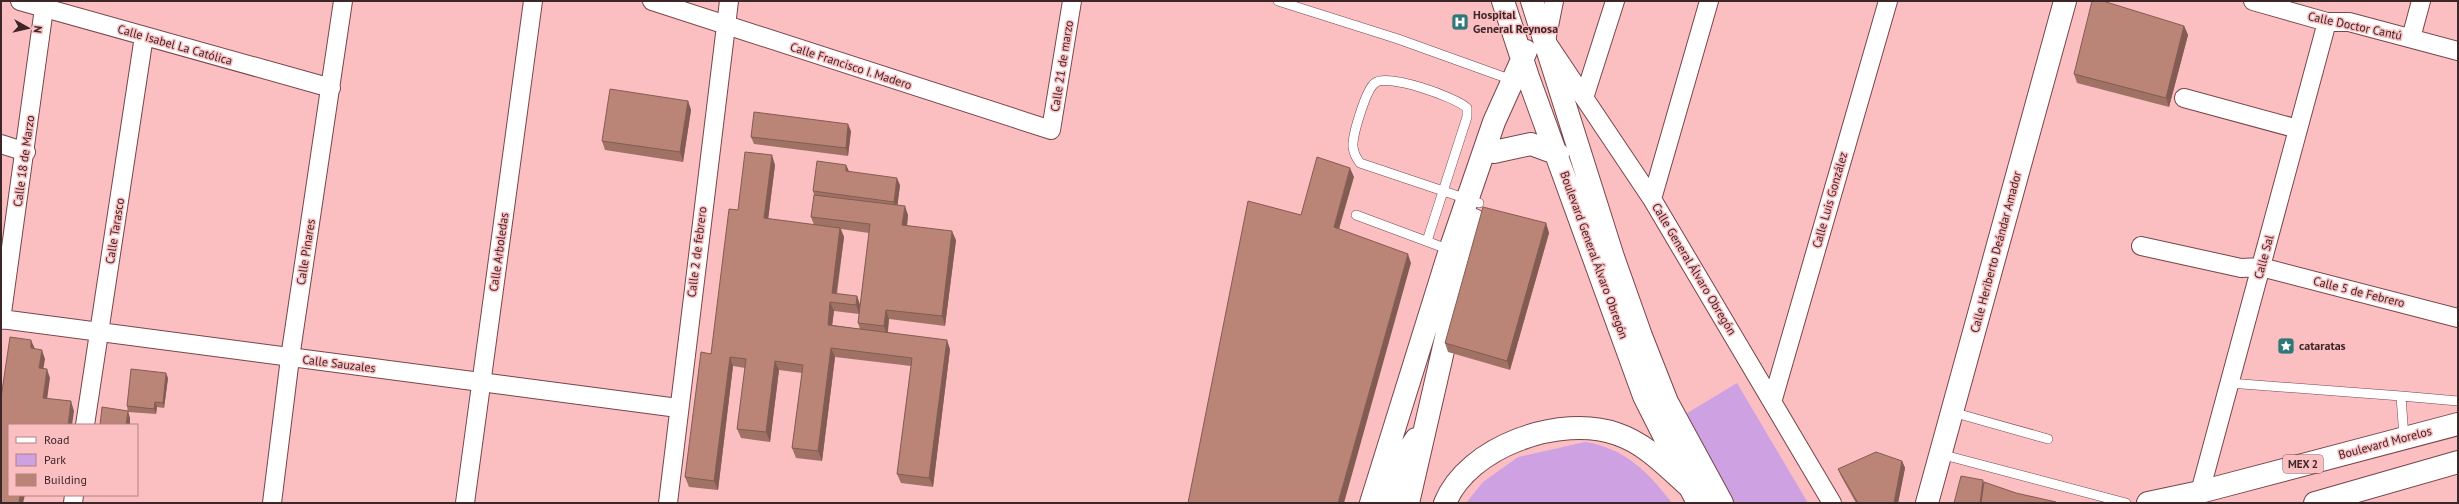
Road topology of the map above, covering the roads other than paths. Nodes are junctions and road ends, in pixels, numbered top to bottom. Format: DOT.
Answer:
graph roads {
  1 [pos="20,1"];
  2 [pos="343,1"];
  3 [pos="533,1"];
  4 [pos="652,1"];
  5 [pos="729,1"];
  6 [pos="1072,1"];
  7 [pos="1278,1"];
  8 [pos="1503,1"];
  9 [pos="1615,1"];
  10 [pos="1709,1"];
  11 [pos="1888,1"];
  12 [pos="2065,1"];
  13 [pos="2253,1"];
  14 [pos="2421,1"];
  15 [pos="1547,2"];
  16 [pos="45,4"];
  17 [pos="2327,22"];
  18 [pos="726,25"];
  19 [pos="1543,32"];
  20 [pos="144,36"];
  21 [pos="2411,38"];
  22 [pos="2458,51"];
  23 [pos="1521,72"];
  24 [pos="331,88"];
  25 [pos="1584,98"];
  26 [pos="2184,98"];
  27 [pos="2298,128"];
  28 [pos="1051,130"];
  29 [pos="1,144"];
  30 [pos="26,152"];
  31 [pos="1494,152"];
  32 [pos="1558,154"];
  33 [pos="1444,193"];
  34 [pos="1652,200"];
  35 [pos="1473,201"];
  36 [pos="1356,215"];
  37 [pos="1427,241"];
  38 [pos="2141,246"];
  39 [pos="1457,252"];
  40 [pos="2261,267"];
  41 [pos="2458,318"];
  42 [pos="1,319"];
  43 [pos="99,333"];
  44 [pos="290,358"];
  45 [pos="481,382"];
  46 [pos="2229,383"];
  47 [pos="2401,396"];
  48 [pos="1773,399"];
  49 [pos="2458,401"];
  50 [pos="678,408"];
  51 [pos="1952,412"];
  52 [pos="85,424"];
  53 [pos="2458,424"];
  54 [pos="1424,427"];
  55 [pos="2404,438"];
  56 [pos="2048,439"];
  57 [pos="1940,454"];
  58 [pos="2458,462"];
  59 [pos="2200,492"];
  60 [pos="1695,496"];
  61 [pos="272,503"];
  62 [pos="465,503"];
  63 [pos="668,503"];
  64 [pos="1371,503"];
  65 [pos="1385,503"];
  66 [pos="1408,503"];
  67 [pos="1445,503"];
  68 [pos="1722,503"];
  69 [pos="1832,503"];
  70 [pos="1927,503"];
  71 [pos="2126,503"];
  72 [pos="2148,503"];
  73 [pos="2314,503"];
  1 -- 16 [label="street, Calle Isabel La Católica"];
  2 -- 24 [label="street, Calle Pinares"];
  3 -- 45 [label="street, Calle Arboledas"];
  4 -- 18 [label="street, Calle Francisco I. Madero"];
  5 -- 18 [label="street, Calle 2 de febrero"];
  6 -- 28 [label="street, Calle 21 de marzo"];
  7 -- 23 [label="lane"];
  8 -- 23 [label="main road, Boulevard General Álvaro Obregón"];
  9 -- 25 [label="street"];
  10 -- 34 [label="street"];
  11 -- 48 [label="street, Calle Luis González"];
  12 -- 51 [label="main road, Calle Heriberto Deándar Amador"];
  13 -- 17 [label="street, Calle Doctor Cantú"];
  14 -- 21 [label="street"];
  15 -- 19 [label="main road, Boulevard General Álvaro Obregón"];
  16 -- 20 [label="street, Calle Isabel La Católica"];
  16 -- 30 [label="street, Calle 18 de Marzo"];
  17 -- 21 [label="street, Calle Doctor Cantú"];
  17 -- 27 [label="street, Calle Sal"];
  18 -- 28 [label="street, Calle Francisco I. Madero"];
  18 -- 50 [label="street, Calle 2 de febrero"];
  19 -- 23 [label="main road"];
  19 -- 25 [label="street, Calle General Álvaro Obregón"];
  19 -- 68 [label="main road, Boulevard General Álvaro Obregón"];
  20 -- 24 [label="street, Calle Isabel La Católica"];
  20 -- 43 [label="street, Calle Tarasco"];
  21 -- 22 [label="street, Calle Doctor Cantú"];
  23 -- 31 [label="main road"];
  23 -- 32 [label="main road, Boulevard General Álvaro Obregón"];
  23 -- 35 [label="main road"];
  24 -- 44 [label="street, Calle Pinares"];
  25 -- 34 [label="street, Calle General Álvaro Obregón"];
  26 -- 27 [label="street"];
  27 -- 40 [label="street, Calle Sal"];
  29 -- 30 [label="street"];
  30 -- 42 [label="street, Calle 18 de Marzo"];
  31 -- 32 [label="main road"];
  31 -- 35 [label="main road"];
  32 -- 60 [label="main road, Boulevard General Álvaro Obregón"];
  33 -- 33 [label="lane"];
  33 -- 35 [label="lane"];
  33 -- 37 [label="lane"];
  34 -- 48 [label="street, Calle General Álvaro Obregón"];
  35 -- 39 [label="main road"];
  36 -- 37 [label="lane"];
  37 -- 39 [label="lane"];
  38 -- 40 [label="street, Calle 5 de Febrero"];
  39 -- 54 [label="main road"];
  39 -- 64 [label="main road"];
  40 -- 41 [label="street, Calle 5 de Febrero"];
  40 -- 46 [label="street, Calle Sal"];
  42 -- 43 [label="street, Calle Sauzales"];
  43 -- 44 [label="street, Calle Sauzales"];
  43 -- 52 [label="street, Calle Tarasco"];
  44 -- 45 [label="street, Calle Sauzales"];
  44 -- 61 [label="street, Calle Pinares"];
  45 -- 50 [label="street, Calle Sauzales"];
  45 -- 62 [label="street, Calle Arboledas"];
  46 -- 47 [label="lane"];
  46 -- 59 [label="street, Calle Sal"];
  47 -- 49 [label="lane"];
  47 -- 55 [label="lane"];
  48 -- 69 [label="street, Calle General Álvaro Obregón"];
  50 -- 63 [label="street, Calle 2 de febrero"];
  51 -- 56 [label="lane"];
  51 -- 57 [label="main road, Calle Heriberto Deándar Amador"];
  53 -- 55 [label="main road, Boulevard Morelos / MEX 2"];
  54 -- 65 [label="main road"];
  54 -- 66 [label="main road"];
  55 -- 59 [label="main road, Boulevard Morelos / MEX 2"];
  57 -- 70 [label="main road, Calle Heriberto Deándar Amador"];
  57 -- 71 [label="lane"];
  58 -- 73 [label="main road"];
  59 -- 72 [label="main road, Boulevard Morelos / MEX 2"];
  60 -- 67 [label="main road"];
}
